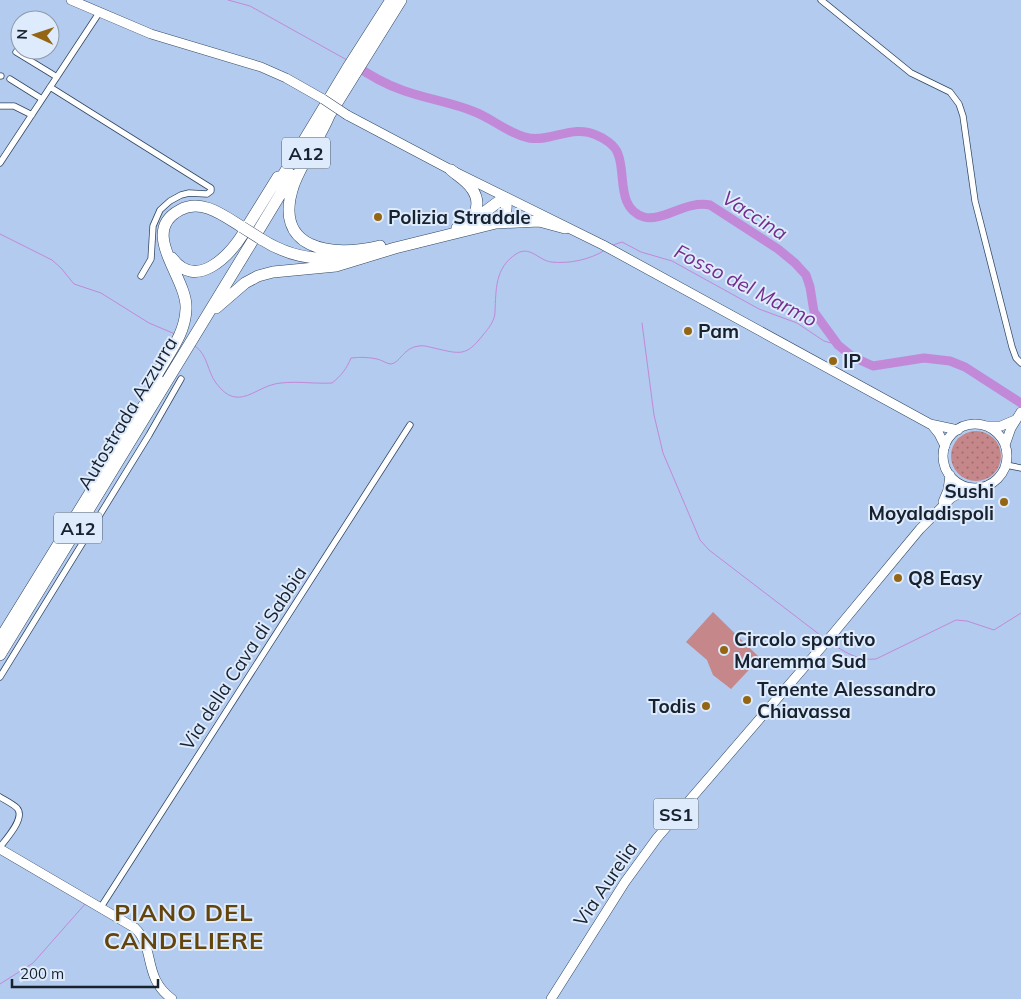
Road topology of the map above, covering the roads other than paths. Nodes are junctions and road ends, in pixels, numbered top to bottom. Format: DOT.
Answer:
graph roads {
  1 [pos="72,0"];
  2 [pos="391,0"];
  3 [pos="401,0"];
  4 [pos="822,0"];
  5 [pos="99,13"];
  6 [pos="359,58"];
  7 [pos="29,60"];
  8 [pos="351,71"];
  9 [pos="56,77"];
  10 [pos="10,78"];
  11 [pos="50,87"];
  12 [pos="42,99"];
  13 [pos="0,106"];
  14 [pos="32,115"];
  15 [pos="329,116"];
  16 [pos="0,150"];
  17 [pos="6,154"];
  18 [pos="0,163"];
  19 [pos="450,170"];
  20 [pos="505,198"];
  21 [pos="496,223"];
  22 [pos="464,225"];
  23 [pos="565,228"];
  24 [pos="249,233"];
  25 [pos="373,248"];
  26 [pos="365,257"];
  27 [pos="141,276"];
  28 [pos="187,341"];
  29 [pos="1021,363"];
  30 [pos="181,379"];
  31 [pos="152,399"];
  32 [pos="1021,412"];
  33 [pos="1015,420"];
  34 [pos="930,424"];
  35 [pos="410,425"];
  36 [pos="986,426"];
  37 [pos="958,430"];
  38 [pos="1005,445"];
  39 [pos="945,446"];
  40 [pos="1006,465"];
  41 [pos="1021,468"];
  42 [pos="950,475"];
  43 [pos="970,488"];
  44 [pos="937,511"];
  45 [pos="0,639"];
  46 [pos="0,655"];
  47 [pos="0,677"];
  48 [pos="0,797"];
  49 [pos="0,848"];
  50 [pos="100,907"];
  51 [pos="172,999"];
  52 [pos="551,999"];
  1 -- 5 [label="main road"];
  2 -- 6 [label="highway, Autostrada Azzurra / A12"];
  3 -- 6 [label="highway, Autostrada Azzurra / A12"];
  4 -- 29 [label="street"];
  5 -- 9 [label="street"];
  5 -- 19 [label="main road, bridge"];
  6 -- 8 [label="highway, Autostrada Azzurra / A12"];
  7 -- 9 [label="street"];
  8 -- 15 [label="highway, Autostrada Azzurra / A12"];
  8 -- 24 [label="highway, Autostrada Azzurra / A12"];
  9 -- 11 [label="street"];
  10 -- 12 [label="street"];
  11 -- 12 [label="street"];
  11 -- 27 [label="street"];
  12 -- 14 [label="street"];
  13 -- 14 [label="street"];
  14 -- 17 [label="street"];
  15 -- 24 [label="highway, Autostrada Azzurra / A12"];
  15 -- 25 [label="highway"];
  16 -- 17 [label="street"];
  17 -- 18 [label="street"];
  19 -- 20 [label="main road"];
  19 -- 22 [label="highway"];
  20 -- 21 [label="highway"];
  20 -- 22 [label="highway"];
  20 -- 23 [label="main road"];
  21 -- 23 [label="highway"];
  21 -- 26 [label="highway"];
  22 -- 25 [label="highway"];
  23 -- 34 [label="main road"];
  24 -- 24 [label="highway"];
  24 -- 25 [label="highway"];
  24 -- 26 [label="highway"];
  24 -- 28 [label="highway, Autostrada Azzurra / A12"];
  24 -- 28 [label="highway"];
  26 -- 28 [label="highway"];
  28 -- 31 [label="highway"];
  30 -- 47 [label="street"];
  31 -- 45 [label="highway, Autostrada Azzurra / A12"];
  31 -- 46 [label="highway, Autostrada Azzurra / A12"];
  32 -- 33 [label="main road"];
  33 -- 36 [label="main road"];
  33 -- 38 [label="main road"];
  34 -- 37 [label="main road"];
  34 -- 39 [label="main road"];
  35 -- 50 [label="street, Via della Cava di Sabbia"];
  36 -- 37 [label="main road"];
  36 -- 38 [label="main road"];
  37 -- 39 [label="main road"];
  38 -- 40 [label="main road"];
  39 -- 42 [label="main road, SS1"];
  40 -- 41 [label="street"];
  40 -- 43 [label="main road, SS1"];
  42 -- 43 [label="main road"];
  42 -- 44 [label="main road, Via Aurelia / SS1"];
  43 -- 44 [label="main road, Via Aurelia / SS1"];
  44 -- 52 [label="main road, Via Aurelia / SS1"];
  48 -- 49 [label="street"];
  49 -- 50 [label="main road"];
  50 -- 51 [label="main road"];
}
